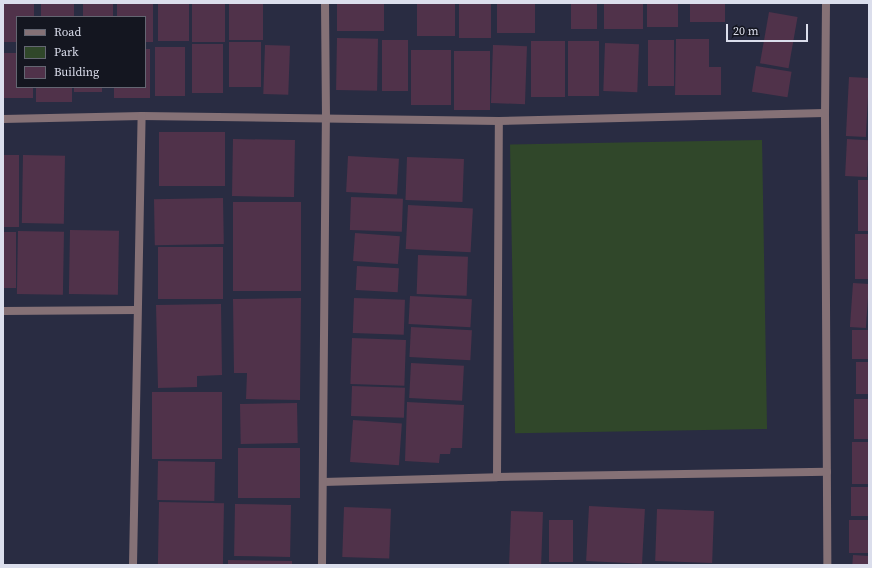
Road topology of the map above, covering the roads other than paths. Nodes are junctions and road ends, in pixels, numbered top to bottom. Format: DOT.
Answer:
graph roads {
  1 [pos="325,3"];
  2 [pos="826,3"];
  3 [pos="825,113"];
  4 [pos="142,116"];
  5 [pos="326,118"];
  6 [pos="3,119"];
  7 [pos="499,121"];
  8 [pos="137,310"];
  9 [pos="3,311"];
  10 [pos="827,472"];
  11 [pos="496,477"];
  12 [pos="323,482"];
  13 [pos="133,565"];
  14 [pos="322,565"];
  15 [pos="827,565"];
  1 -- 5 [label="street"];
  2 -- 3 [label="street"];
  3 -- 7 [label="street"];
  3 -- 10 [label="street"];
  4 -- 5 [label="street"];
  4 -- 6 [label="street"];
  4 -- 8 [label="street"];
  5 -- 7 [label="street"];
  5 -- 12 [label="street"];
  7 -- 11 [label="street"];
  8 -- 9 [label="street"];
  8 -- 13 [label="street"];
  10 -- 11 [label="street"];
  10 -- 15 [label="street"];
  11 -- 12 [label="street"];
  12 -- 14 [label="street"];
}
